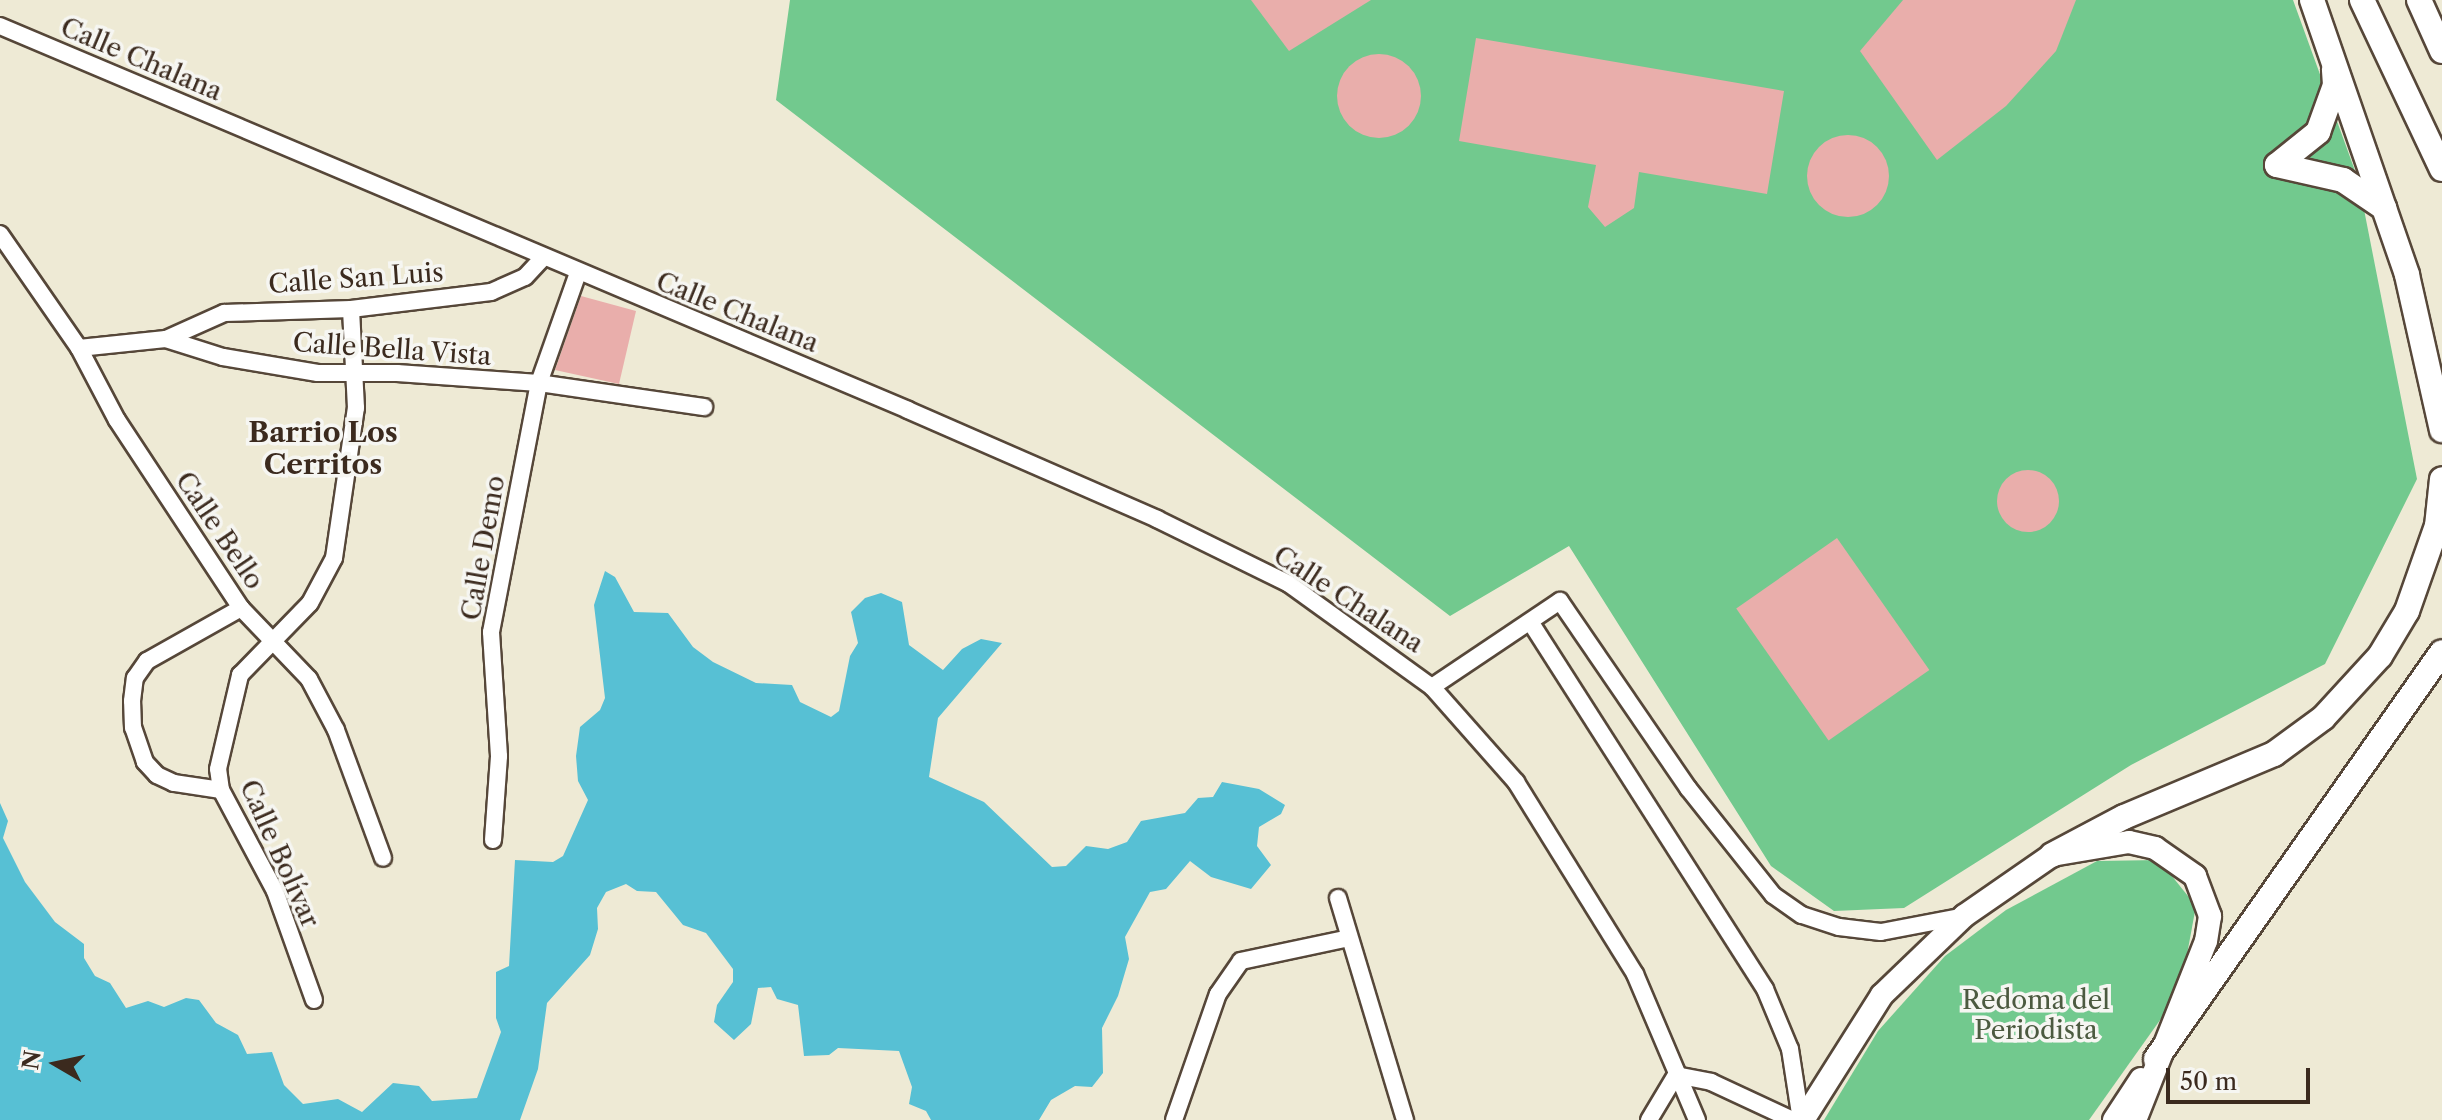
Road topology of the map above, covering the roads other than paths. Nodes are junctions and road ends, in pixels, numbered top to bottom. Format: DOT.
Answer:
graph roads {
  1 [pos="2312,0"];
  2 [pos="2362,0"];
  3 [pos="2419,0"];
  4 [pos="0,26"];
  5 [pos="2442,51"];
  6 [pos="2334,60"];
  7 [pos="2442,169"];
  8 [pos="2384,208"];
  9 [pos="0,234"];
  10 [pos="543,258"];
  11 [pos="578,273"];
  12 [pos="351,309"];
  13 [pos="166,339"];
  14 [pos="79,348"];
  15 [pos="355,373"];
  16 [pos="539,383"];
  17 [pos="704,407"];
  18 [pos="2442,430"];
  19 [pos="2442,479"];
  20 [pos="241,608"];
  21 [pos="1531,623"];
  22 [pos="271,644"];
  23 [pos="2442,652"];
  24 [pos="1432,687"];
  25 [pos="221,790"];
  26 [pos="493,840"];
  27 [pos="2052,855"];
  28 [pos="383,858"];
  29 [pos="1338,898"];
  30 [pos="1964,916"];
  31 [pos="1349,938"];
  32 [pos="314,1000"];
  33 [pos="2156,1059"];
  34 [pos="1676,1075"];
  35 [pos="1174,1120"];
  36 [pos="1405,1120"];
  37 [pos="1649,1120"];
  38 [pos="1697,1120"];
  39 [pos="1793,1120"];
  40 [pos="1802,1120"];
  41 [pos="2114,1120"];
  42 [pos="2135,1120"];
  1 -- 6 [label="main road"];
  2 -- 7 [label="main road"];
  3 -- 5 [label="main road"];
  4 -- 10 [label="street, Calle Chalana"];
  6 -- 8 [label="main road"];
  6 -- 8 [label="main road"];
  8 -- 18 [label="main road"];
  9 -- 14 [label="street, Calle Bello"];
  10 -- 11 [label="street, Calle Chalana"];
  10 -- 12 [label="street, Calle San Luis"];
  11 -- 16 [label="street, Calle Demo"];
  11 -- 24 [label="street, Calle Chalana"];
  12 -- 13 [label="street, Calle San Luis"];
  12 -- 15 [label="street, Calle Bolívar"];
  13 -- 14 [label="street, Calle Bella Vista"];
  13 -- 15 [label="street, Calle Bella Vista"];
  14 -- 20 [label="street, Calle Bello"];
  15 -- 16 [label="street, Calle Bella Vista"];
  15 -- 22 [label="street, Calle Bolívar"];
  16 -- 17 [label="street, Calle Bella Vista"];
  16 -- 26 [label="street, Calle Demo"];
  19 -- 27 [label="main road"];
  20 -- 22 [label="street, Calle Bello"];
  20 -- 25 [label="street"];
  21 -- 24 [label="street, Calle Chalana"];
  21 -- 30 [label="street, Calle Chalana"];
  21 -- 40 [label="street"];
  22 -- 25 [label="street, Calle Bolívar"];
  22 -- 28 [label="street, Calle Bello"];
  23 -- 33 [label="main road"];
  24 -- 34 [label="street, Calle Chalana"];
  25 -- 32 [label="street, Calle Bolívar"];
  27 -- 30 [label="main road"];
  27 -- 33 [label="main road"];
  29 -- 31 [label="street"];
  30 -- 40 [label="main road"];
  31 -- 35 [label="street"];
  31 -- 36 [label="street"];
  33 -- 41 [label="main road"];
  33 -- 42 [label="main road"];
  34 -- 37 [label="street"];
  34 -- 38 [label="street, Calle Chalana"];
  34 -- 39 [label="street"];
}
